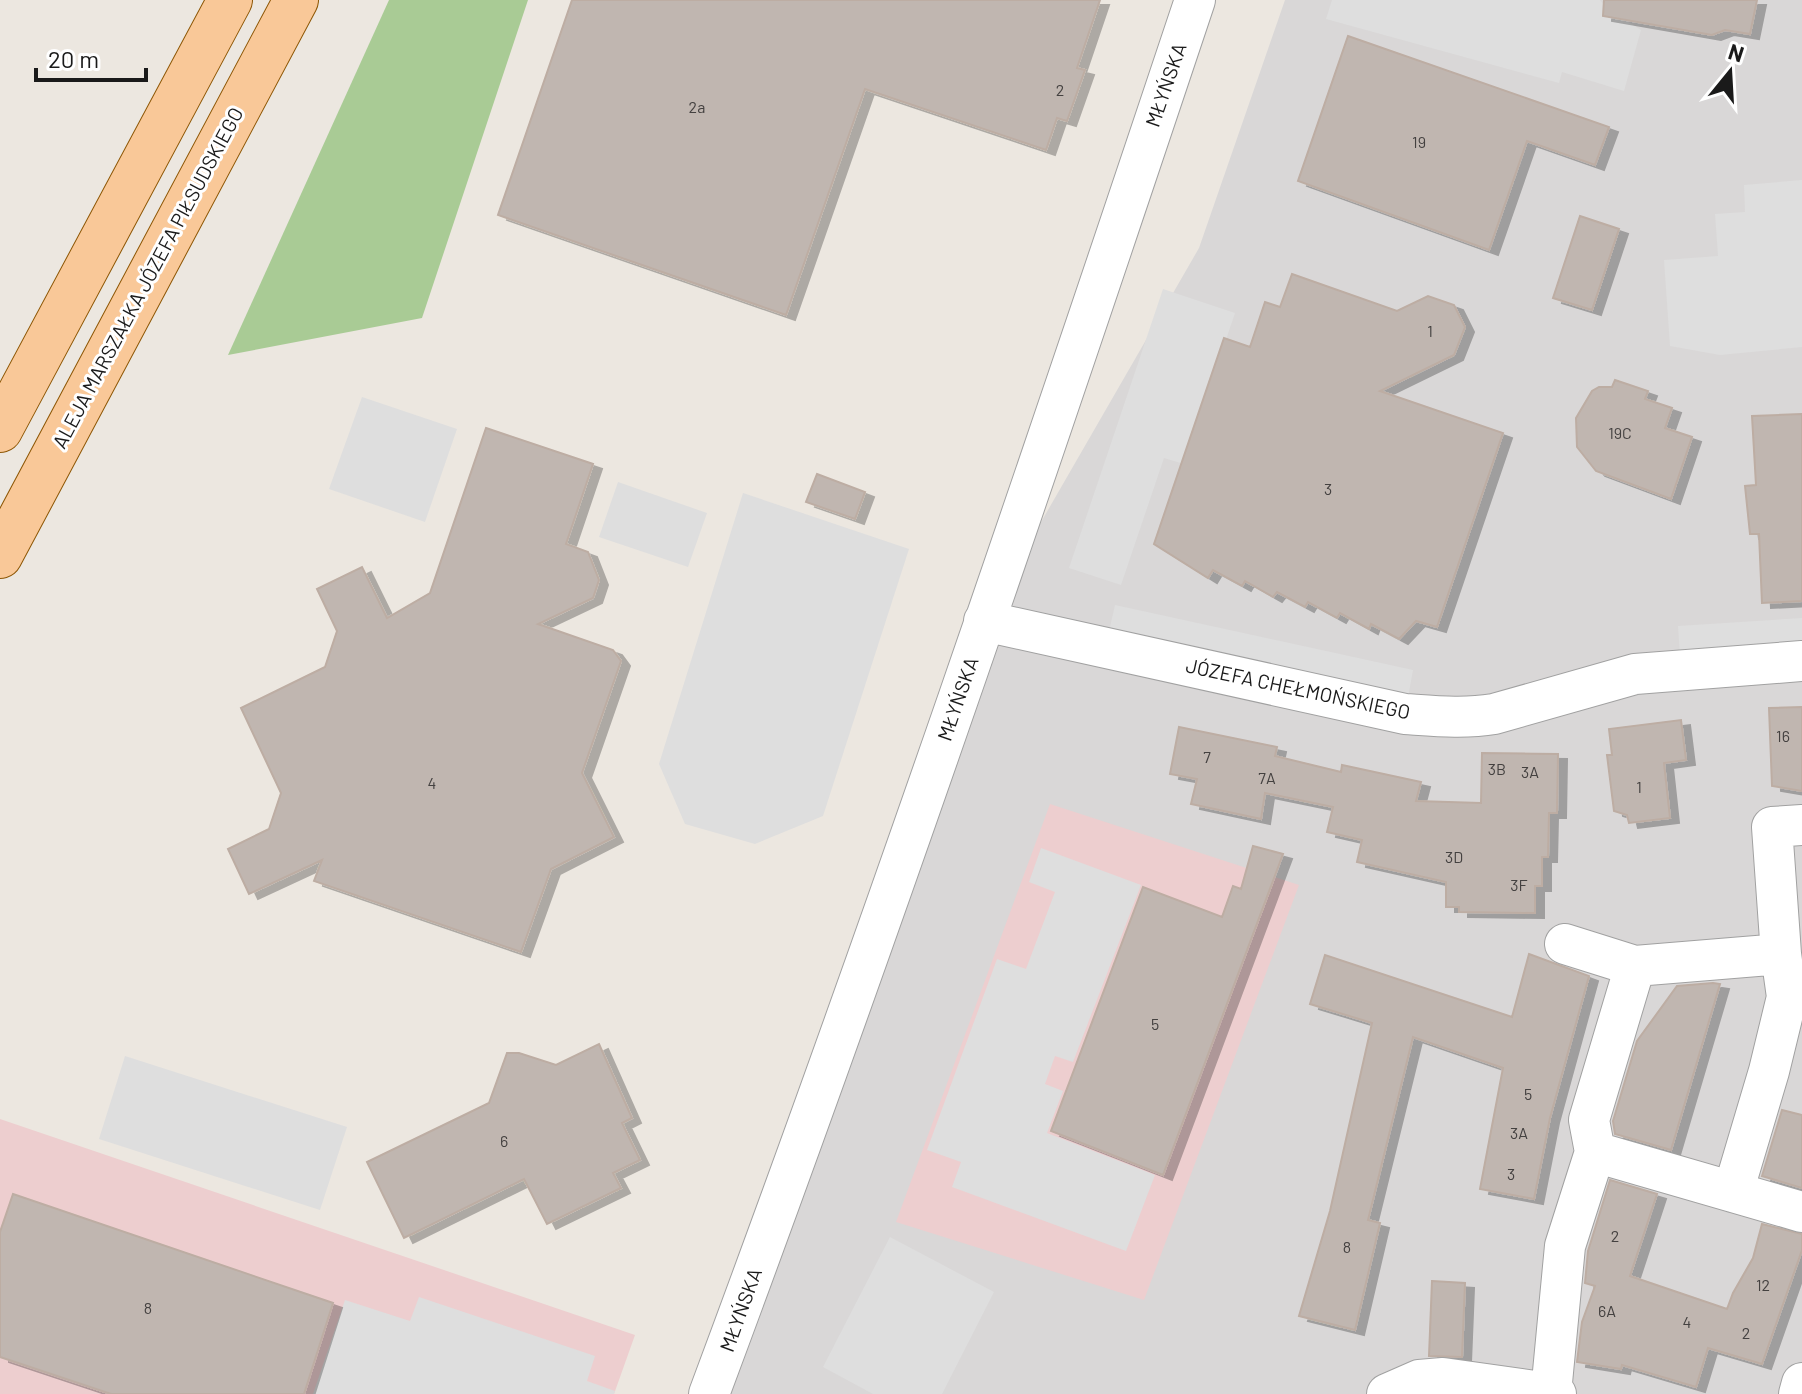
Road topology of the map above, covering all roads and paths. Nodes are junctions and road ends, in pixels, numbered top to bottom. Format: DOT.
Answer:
graph roads {
  1 [pos="230,0"];
  2 [pos="296,0"];
  3 [pos="1195,0"];
  4 [pos="0,430"];
  5 [pos="0,556"];
  6 [pos="984,621"];
  7 [pos="1802,661"];
  8 [pos="1802,825"];
  9 [pos="1565,944"];
  10 [pos="1781,954"];
  11 [pos="1635,966"];
  12 [pos="1595,1152"];
  13 [pos="1733,1192"];
  14 [pos="1802,1212"];
  15 [pos="1802,1383"];
  16 [pos="709,1394"];
  17 [pos="1387,1394"];
  18 [pos="1553,1394"];
  19 [pos="1799,1394"];
  1 -- 4 [label="main road"];
  2 -- 5 [label="main road, ALEJA MARSZAŁKA JÓZEFA PIŁSUDSKIEGO"];
  3 -- 6 [label="street, MŁYŃSKA"];
  6 -- 7 [label="street, JÓZEFA CHEŁMOŃSKIEGO"];
  6 -- 16 [label="street, MŁYŃSKA"];
  8 -- 10 [label="street"];
  9 -- 11 [label="street"];
  10 -- 11 [label="street"];
  10 -- 13 [label="street"];
  11 -- 12 [label="street"];
  12 -- 13 [label="street"];
  12 -- 18 [label="street"];
  13 -- 14 [label="street"];
  15 -- 19 [label="street"];
  17 -- 18 [label="street"];
}
